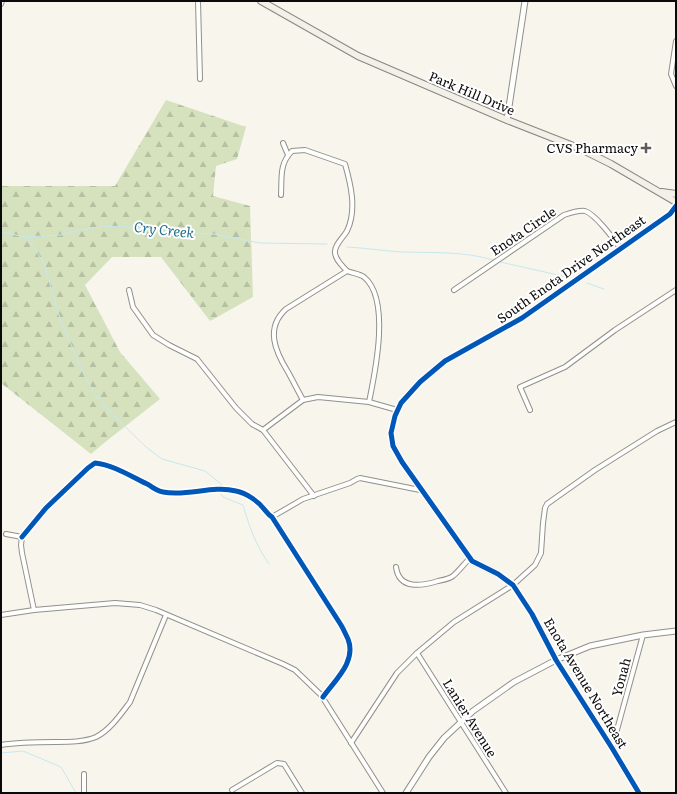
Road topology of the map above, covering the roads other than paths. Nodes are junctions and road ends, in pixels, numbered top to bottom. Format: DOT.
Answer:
graph roads {
  1 [pos="2,1"];
  2 [pos="198,1"];
  3 [pos="261,1"];
  4 [pos="525,1"];
  5 [pos="1,4"];
  6 [pos="676,41"];
  7 [pos="674,62"];
  8 [pos="200,79"];
  9 [pos="676,86"];
  10 [pos="507,120"];
  11 [pos="283,143"];
  12 [pos="288,155"];
  13 [pos="658,191"];
  14 [pos="676,194"];
  15 [pos="281,195"];
  16 [pos="676,202"];
  17 [pos="676,206"];
  18 [pos="620,248"];
  19 [pos="347,271"];
  20 [pos="129,290"];
  21 [pos="454,290"];
  22 [pos="676,290"];
  23 [pos="303,400"];
  24 [pos="369,402"];
  25 [pos="397,410"];
  26 [pos="530,410"];
  27 [pos="676,422"];
  28 [pos="263,430"];
  29 [pos="420,490"];
  30 [pos="314,496"];
  31 [pos="272,517"];
  32 [pos="6,534"];
  33 [pos="22,537"];
  34 [pos="470,558"];
  35 [pos="396,567"];
  36 [pos="513,585"];
  37 [pos="34,610"];
  38 [pos="166,615"];
  39 [pos="1,616"];
  40 [pos="676,631"];
  41 [pos="643,635"];
  42 [pos="417,653"];
  43 [pos="556,660"];
  44 [pos="323,697"];
  45 [pos="462,722"];
  46 [pos="352,743"];
  47 [pos="1,745"];
  48 [pos="612,748"];
  49 [pos="84,774"];
  50 [pos="232,790"];
  51 [pos="84,793"];
  52 [pos="302,793"];
  53 [pos="383,793"];
  54 [pos="406,793"];
  55 [pos="506,793"];
  56 [pos="639,793"];
  1 -- 5 [label="street"];
  2 -- 8 [label="street"];
  3 -- 10 [label="main road, Park Hill Drive"];
  4 -- 10 [label="street"];
  6 -- 7 [label="street"];
  7 -- 9 [label="street"];
  10 -- 13 [label="main road, Park Hill Drive"];
  11 -- 12 [label="street"];
  12 -- 15 [label="street"];
  12 -- 19 [label="street"];
  13 -- 14 [label="main road"];
  13 -- 16 [label="main road, Park Hill Drive"];
  17 -- 18 [label="street, South Enota Drive Northeast"];
  18 -- 21 [label="street, Enota Circle"];
  18 -- 25 [label="street, South Enota Drive Northeast"];
  19 -- 23 [label="street"];
  19 -- 24 [label="street"];
  20 -- 28 [label="street"];
  22 -- 26 [label="street"];
  23 -- 24 [label="street"];
  23 -- 28 [label="street"];
  24 -- 25 [label="street"];
  25 -- 29 [label="street, South Enota Drive Northeast"];
  27 -- 36 [label="street"];
  28 -- 30 [label="street"];
  29 -- 30 [label="street"];
  29 -- 34 [label="street, South Enota Drive Northeast"];
  30 -- 31 [label="street"];
  31 -- 33 [label="street"];
  31 -- 44 [label="street"];
  32 -- 33 [label="street"];
  33 -- 37 [label="street"];
  34 -- 35 [label="street"];
  34 -- 36 [label="street"];
  36 -- 42 [label="street"];
  36 -- 43 [label="street, Enota Avenue Northeast"];
  37 -- 38 [label="street"];
  37 -- 39 [label="street"];
  38 -- 44 [label="street"];
  38 -- 47 [label="street"];
  40 -- 41 [label="street"];
  41 -- 43 [label="street"];
  41 -- 48 [label="street, Yonah"];
  42 -- 45 [label="street, Lanier Avenue"];
  42 -- 46 [label="street"];
  43 -- 45 [label="street"];
  43 -- 48 [label="street, Enota Avenue Northeast"];
  44 -- 46 [label="street"];
  45 -- 54 [label="street"];
  45 -- 55 [label="street, Lanier Avenue"];
  46 -- 53 [label="street"];
  48 -- 56 [label="street, Enota Avenue Northeast"];
  49 -- 51 [label="street"];
  50 -- 52 [label="street"];
}
